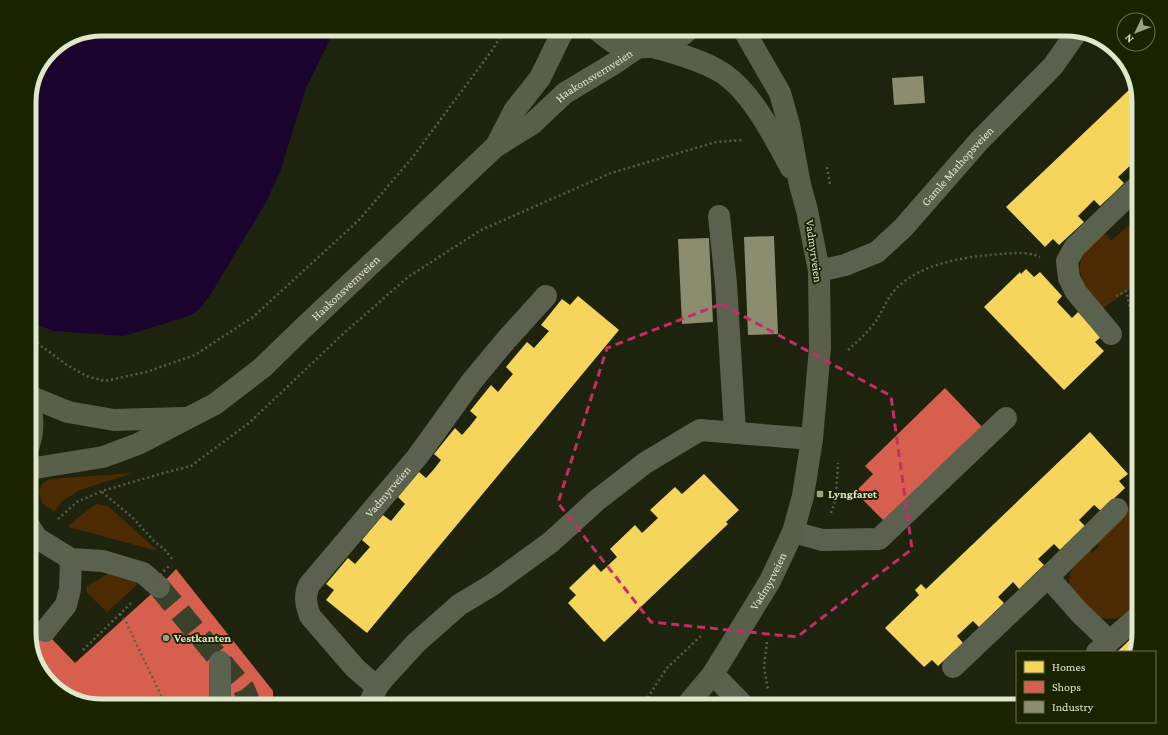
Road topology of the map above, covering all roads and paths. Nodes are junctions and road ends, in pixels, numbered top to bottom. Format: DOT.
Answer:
graph roads {
  1 [pos="501,36"];
  2 [pos="561,36"];
  3 [pos="606,36"];
  4 [pos="679,36"];
  5 [pos="747,36"];
  6 [pos="1074,37"];
  7 [pos="645,48"];
  8 [pos="772,132"];
  9 [pos="495,147"];
  10 [pos="800,185"];
  11 [pos="1132,191"];
  12 [pos="719,216"];
  13 [pos="1044,260"];
  14 [pos="819,271"];
  15 [pos="546,296"];
  16 [pos="1111,334"];
  17 [pos="36,342"];
  18 [pos="844,355"];
  19 [pos="36,399"];
  20 [pos="188,418"];
  21 [pos="1006,418"];
  22 [pos="735,432"];
  23 [pos="812,439"];
  24 [pos="36,468"];
  25 [pos="102,491"];
  26 [pos="1117,509"];
  27 [pos="36,530"];
  28 [pos="793,532"];
  29 [pos="36,534"];
  30 [pos="71,559"];
  31 [pos="174,562"];
  32 [pos="169,566"];
  33 [pos="1048,577"];
  34 [pos="156,584"];
  35 [pos="129,605"];
  36 [pos="120,614"];
  37 [pos="1132,622"];
  38 [pos="45,631"];
  39 [pos="1103,646"];
  40 [pos="83,650"];
  41 [pos="220,662"];
  42 [pos="953,667"];
  43 [pos="713,674"];
  44 [pos="377,687"];
  45 [pos="163,699"];
  46 [pos="220,699"];
  47 [pos="371,699"];
  48 [pos="692,699"];
  49 [pos="737,699"];
  1 -- 17 [label="path"];
  2 -- 9 [label="main road, Haakonsvernveien"];
  3 -- 7 [label="main road, Vadmyrveien"];
  4 -- 7 [label="main road"];
  5 -- 10 [label="main road, Vadmyrveien"];
  6 -- 14 [label="street, Gamle Mathopsveien"];
  7 -- 8 [label="main road, Vadmyrveien"];
  7 -- 9 [label="main road, Haakonsvernveien"];
  8 -- 10 [label="main road, Vadmyrveien"];
  8 -- 25 [label="path"];
  9 -- 20 [label="main road, Haakonsvernveien"];
  10 -- 14 [label="main road, Vadmyrveien"];
  11 -- 16 [label="street"];
  12 -- 22 [label="street"];
  13 -- 18 [label="path"];
  14 -- 23 [label="main road, Vadmyrveien"];
  15 -- 44 [label="street, Vadmyrveien"];
  19 -- 20 [label="main road, Haakonsvernveien"];
  20 -- 24 [label="main road, Haakonsvernveien"];
  21 -- 28 [label="street"];
  22 -- 23 [label="street"];
  22 -- 44 [label="street"];
  23 -- 28 [label="main road, Vadmyrveien"];
  25 -- 27 [label="path"];
  25 -- 31 [label="path"];
  26 -- 33 [label="street"];
  28 -- 43 [label="main road, Vadmyrveien"];
  29 -- 30 [label="street"];
  30 -- 34 [label="street"];
  30 -- 38 [label="street"];
  32 -- 34 [label="path, bridge"];
  33 -- 39 [label="street"];
  33 -- 42 [label="street"];
  35 -- 36 [label="path"];
  36 -- 40 [label="path"];
  36 -- 45 [label="path"];
  37 -- 39 [label="street"];
  41 -- 46 [label="street"];
  43 -- 48 [label="main road, Vadmyrveien"];
  43 -- 49 [label="street"];
  44 -- 47 [label="street"];
}
